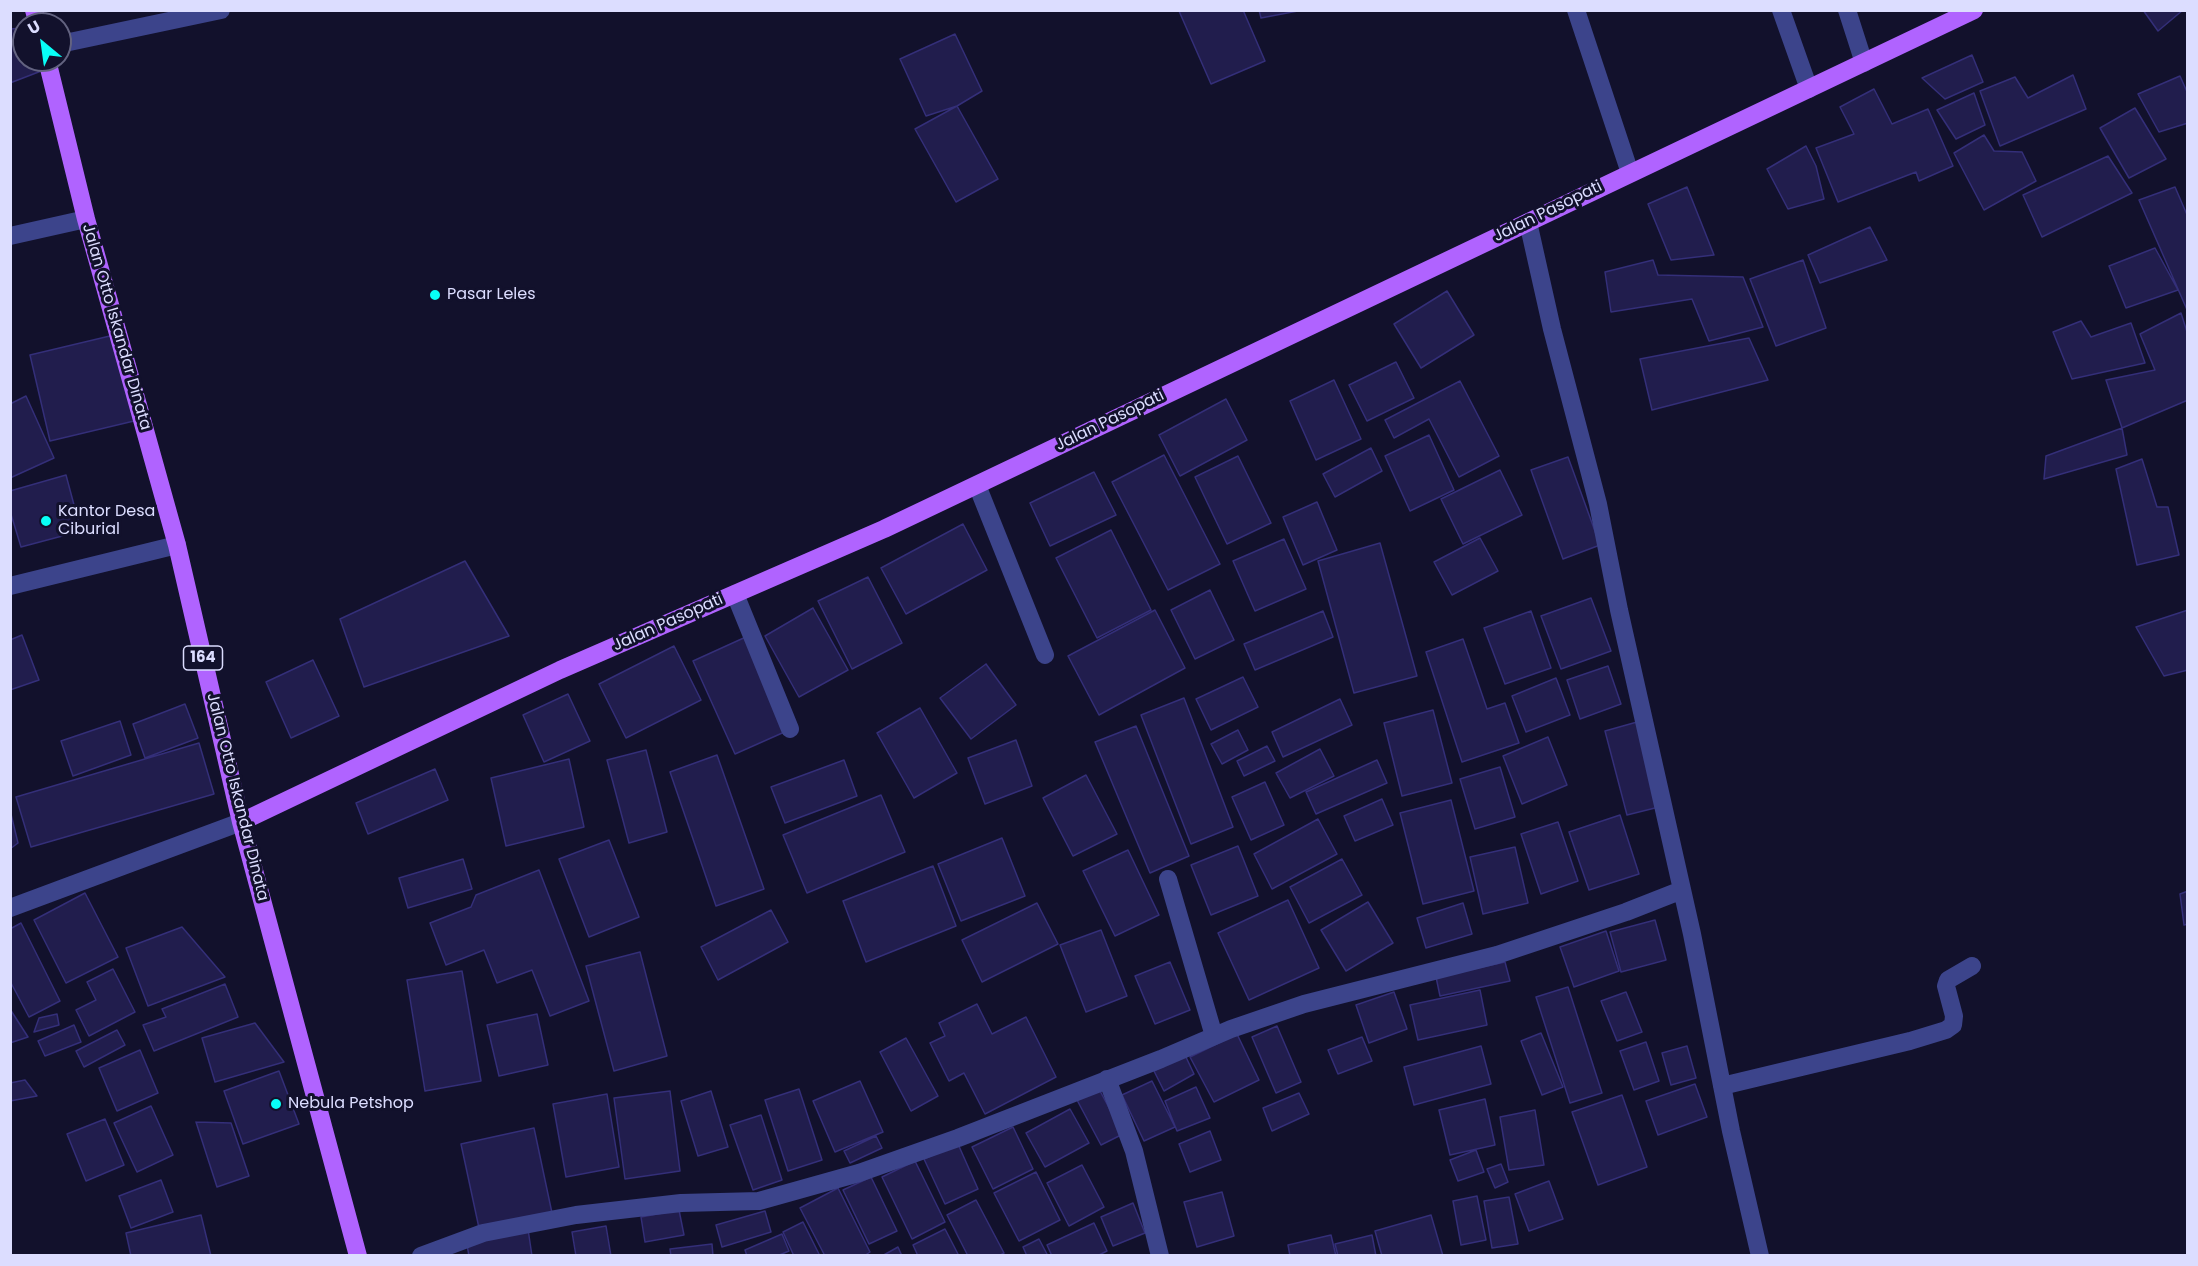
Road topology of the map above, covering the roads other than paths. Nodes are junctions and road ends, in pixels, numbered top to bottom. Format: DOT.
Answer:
graph roads {
  1 [pos="221,10"];
  2 [pos="1576,10"];
  3 [pos="1781,10"];
  4 [pos="1847,10"];
  5 [pos="1974,10"];
  6 [pos="72,41"];
  7 [pos="1864,63"];
  8 [pos="50,72"];
  9 [pos="1809,89"];
  10 [pos="1630,172"];
  11 [pos="86,219"];
  12 [pos="1528,222"];
  13 [pos="10,236"];
  14 [pos="977,485"];
  15 [pos="177,545"];
  16 [pos="10,586"];
  17 [pos="735,594"];
  18 [pos="1045,655"];
  19 [pos="790,729"];
  20 [pos="241,822"];
  21 [pos="1168,879"];
  22 [pos="1682,890"];
  23 [pos="10,908"];
  24 [pos="1972,966"];
  25 [pos="1214,1036"];
  26 [pos="1107,1079"];
  27 [pos="1722,1086"];
  28 [pos="358,1256"];
  29 [pos="421,1256"];
  30 [pos="1160,1256"];
  31 [pos="1760,1256"];
  1 -- 6 [label="street"];
  2 -- 10 [label="street"];
  3 -- 9 [label="street"];
  4 -- 7 [label="street"];
  5 -- 7 [label="main road, Jalan Pasopati"];
  7 -- 9 [label="main road, Jalan Pasopati"];
  8 -- 11 [label="main road, Jalan Otto Iskandar Dinata / 164"];
  9 -- 10 [label="main road, Jalan Pasopati"];
  10 -- 12 [label="main road, Jalan Pasopati"];
  11 -- 13 [label="street"];
  11 -- 15 [label="main road, Jalan Otto Iskandar Dinata / 164"];
  12 -- 14 [label="main road, Jalan Pasopati"];
  12 -- 22 [label="street"];
  14 -- 17 [label="main road, Jalan Pasopati"];
  14 -- 18 [label="street"];
  15 -- 16 [label="street"];
  15 -- 20 [label="main road, Jalan Otto Iskandar Dinata / 164"];
  17 -- 19 [label="street"];
  17 -- 20 [label="main road, Jalan Pasopati"];
  20 -- 23 [label="street"];
  20 -- 28 [label="main road, Jalan Otto Iskandar Dinata / 164"];
  21 -- 25 [label="street"];
  22 -- 25 [label="street"];
  22 -- 27 [label="street"];
  24 -- 27 [label="street"];
  25 -- 26 [label="street"];
  26 -- 29 [label="street"];
  26 -- 30 [label="street"];
  27 -- 31 [label="street"];
}
